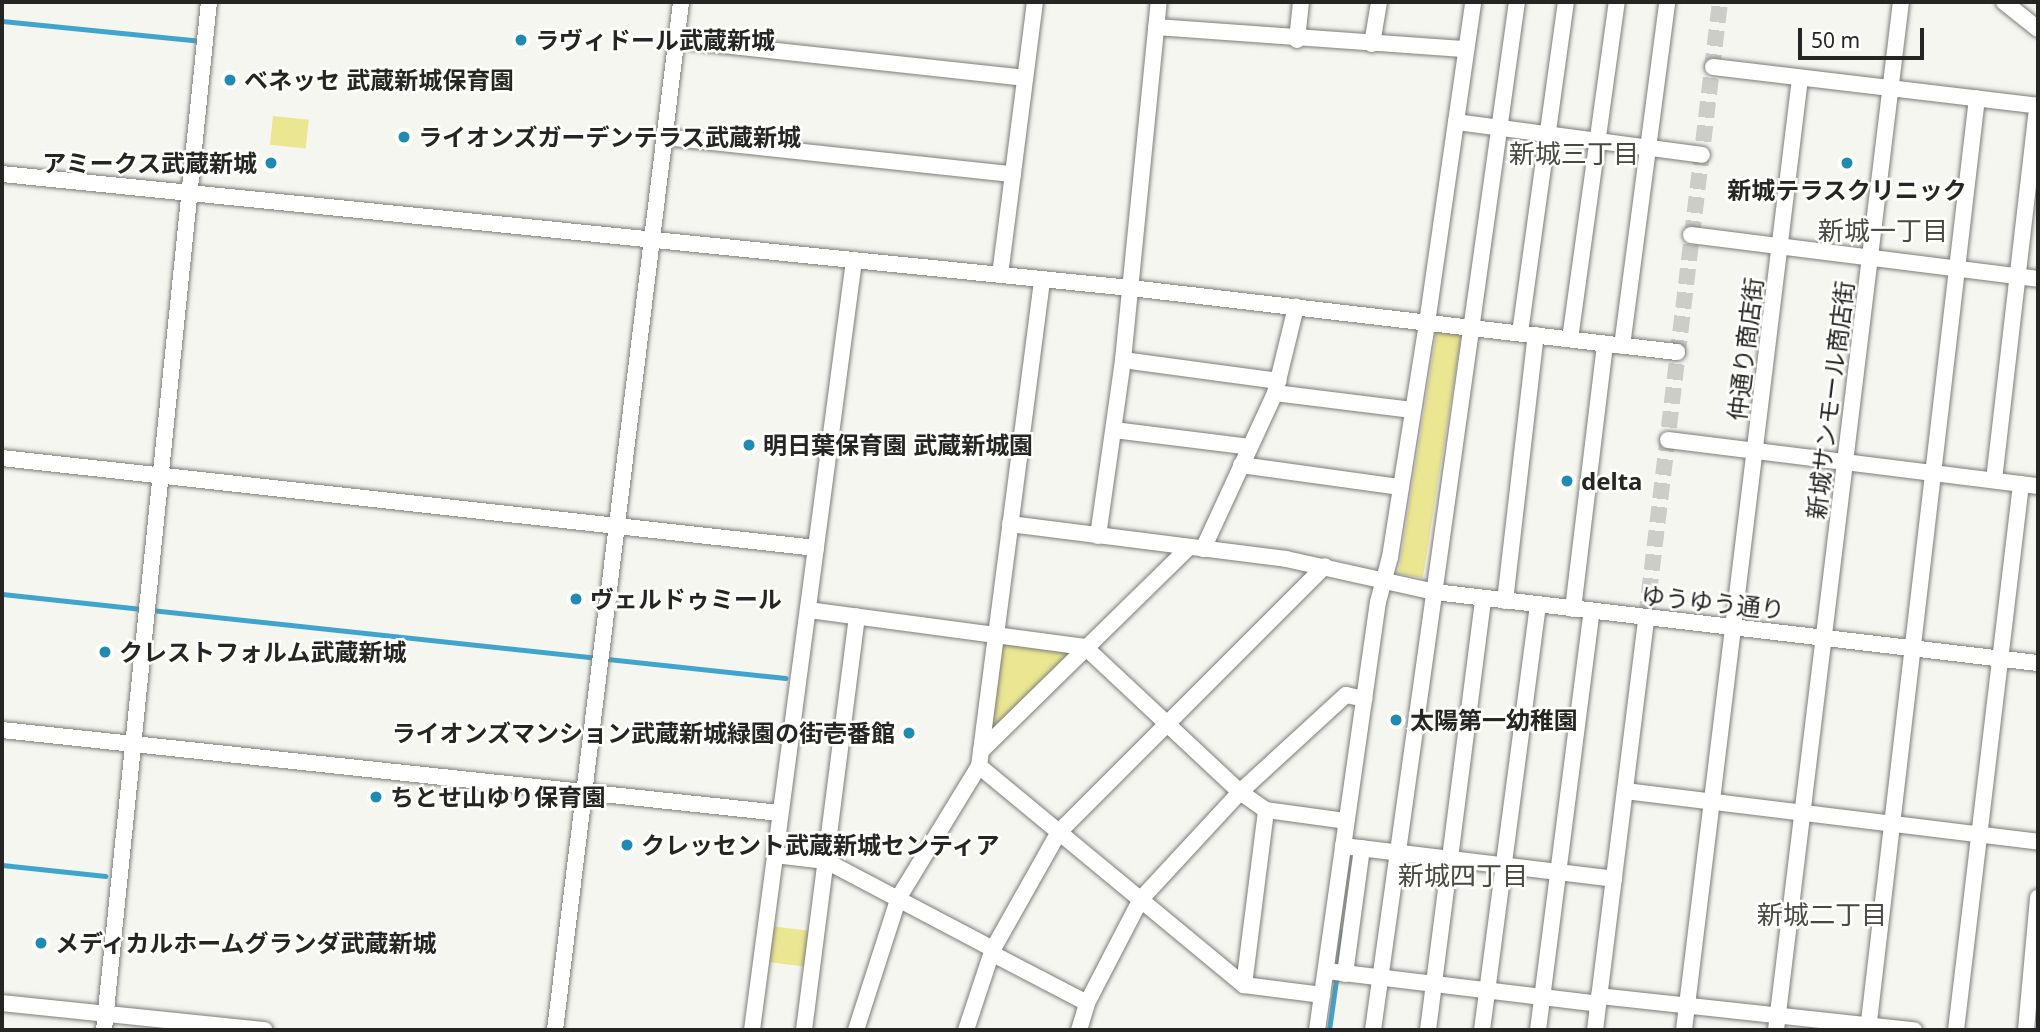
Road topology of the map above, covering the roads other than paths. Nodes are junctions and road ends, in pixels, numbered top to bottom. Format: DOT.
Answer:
graph roads {
  1 [pos="209,2"];
  2 [pos="681,2"];
  3 [pos="1035,2"];
  4 [pos="1159,2"];
  5 [pos="1301,2"];
  6 [pos="1379,2"];
  7 [pos="1473,2"];
  8 [pos="1517,2"];
  9 [pos="1566,2"];
  10 [pos="1617,2"];
  11 [pos="1667,2"];
  12 [pos="1901,2"];
  13 [pos="2004,2"];
  14 [pos="1156,27"];
  15 [pos="2038,29"];
  16 [pos="676,40"];
  17 [pos="1297,40"];
  18 [pos="1373,44"];
  19 [pos="1466,50"];
  20 [pos="1713,67"];
  21 [pos="1026,78"];
  22 [pos="1800,78"];
  23 [pos="1888,88"];
  24 [pos="1978,98"];
  25 [pos="2038,106"];
  26 [pos="1456,122"];
  27 [pos="1497,128"];
  28 [pos="1548,135"];
  29 [pos="664,138"];
  30 [pos="1598,141"];
  31 [pos="1648,148"];
  32 [pos="1702,155"];
  33 [pos="2,174"];
  34 [pos="1013,174"];
  35 [pos="190,192"];
  36 [pos="1692,235"];
  37 [pos="652,240"];
  38 [pos="1780,246"];
  39 [pos="1869,257"];
  40 [pos="854,260"];
  41 [pos="1957,268"];
  42 [pos="1000,275"];
  43 [pos="2015,276"];
  44 [pos="1042,279"];
  45 [pos="2038,279"];
  46 [pos="1131,288"];
  47 [pos="1296,307"];
  48 [pos="1427,321"];
  49 [pos="1470,327"];
  50 [pos="1528,334"];
  51 [pos="1570,339"];
  52 [pos="1613,345"];
  53 [pos="1677,352"];
  54 [pos="1123,360"];
  55 [pos="1277,387"];
  56 [pos="1412,410"];
  57 [pos="1114,430"];
  58 [pos="1668,440"];
  59 [pos="1250,447"];
  60 [pos="1755,452"];
  61 [pos="2,458"];
  62 [pos="1845,463"];
  63 [pos="1241,465"];
  64 [pos="1935,474"];
  65 [pos="160,475"];
  66 [pos="1994,480"];
  67 [pos="2021,484"];
  68 [pos="2038,486"];
  69 [pos="1400,487"];
  70 [pos="1010,524"];
  71 [pos="618,525"];
  72 [pos="1098,536"];
  73 [pos="816,548"];
  74 [pos="1196,548"];
  75 [pos="1325,566"];
  76 [pos="1383,579"];
  77 [pos="1435,592"];
  78 [pos="1483,598"];
  79 [pos="1505,601"];
  80 [pos="1538,605"];
  81 [pos="1573,609"];
  82 [pos="808,610"];
  83 [pos="1592,611"];
  84 [pos="857,616"];
  85 [pos="1646,618"];
  86 [pos="1735,627"];
  87 [pos="996,634"];
  88 [pos="1826,636"];
  89 [pos="1085,647"];
  90 [pos="1915,648"];
  91 [pos="2000,658"];
  92 [pos="2038,663"];
  93 [pos="1365,699"];
  94 [pos="1166,721"];
  95 [pos="2,730"];
  96 [pos="132,744"];
  97 [pos="980,758"];
  98 [pos="1625,791"];
  99 [pos="584,792"];
  100 [pos="1240,792"];
  101 [pos="1713,803"];
  102 [pos="1266,810"];
  103 [pos="780,813"];
  104 [pos="1803,815"];
  105 [pos="1346,821"];
  106 [pos="1893,825"];
  107 [pos="1059,832"];
  108 [pos="1980,835"];
  109 [pos="2038,842"];
  110 [pos="1343,846"];
  111 [pos="1362,848"];
  112 [pos="1398,852"];
  113 [pos="775,855"];
  114 [pos="1449,859"];
  115 [pos="827,862"];
  116 [pos="1502,865"];
  117 [pos="1556,872"];
  118 [pos="1614,879"];
  119 [pos="899,897"];
  120 [pos="2038,898"];
  121 [pos="1141,899"];
  122 [pos="992,951"];
  123 [pos="1327,971"];
  124 [pos="1345,974"];
  125 [pos="1381,978"];
  126 [pos="1244,985"];
  127 [pos="1434,985"];
  128 [pos="1487,991"];
  129 [pos="1322,995"];
  130 [pos="1542,998"];
  131 [pos="1599,1000"];
  132 [pos="2,1003"];
  133 [pos="1087,1003"];
  134 [pos="1687,1006"];
  135 [pos="105,1022"];
  136 [pos="1777,1023"];
  137 [pos="185,1026"];
  138 [pos="1868,1028"];
  139 [pos="265,1030"];
  140 [pos="555,1030"];
  141 [pos="751,1030"];
  142 [pos="804,1030"];
  143 [pos="856,1030"];
  144 [pos="965,1030"];
  145 [pos="1079,1030"];
  146 [pos="1317,1030"];
  147 [pos="1373,1030"];
  148 [pos="1428,1030"];
  149 [pos="1482,1030"];
  150 [pos="1538,1030"];
  151 [pos="1595,1030"];
  152 [pos="1684,1030"];
  153 [pos="1914,1030"];
  154 [pos="1956,1030"];
  155 [pos="2026,1030"];
  1 -- 35 [label="street"];
  2 -- 16 [label="street"];
  3 -- 21 [label="street"];
  4 -- 14 [label="street"];
  5 -- 17 [label="street"];
  6 -- 18 [label="street"];
  7 -- 19 [label="street"];
  8 -- 27 [label="street"];
  9 -- 28 [label="street"];
  10 -- 30 [label="street"];
  11 -- 31 [label="street"];
  12 -- 23 [label="street, 新城サンモール商店街"];
  13 -- 15 [label="street"];
  14 -- 17 [label="street"];
  14 -- 46 [label="street"];
  16 -- 21 [label="street"];
  16 -- 29 [label="street"];
  17 -- 18 [label="street"];
  18 -- 19 [label="street"];
  19 -- 26 [label="street"];
  20 -- 22 [label="street"];
  21 -- 34 [label="street"];
  22 -- 23 [label="street"];
  22 -- 38 [label="street, 仲通り商店街"];
  23 -- 24 [label="street"];
  23 -- 39 [label="street, 新城サンモール商店街"];
  24 -- 25 [label="street"];
  24 -- 41 [label="street"];
  25 -- 43 [label="street"];
  26 -- 27 [label="street"];
  26 -- 48 [label="street"];
  27 -- 28 [label="street"];
  27 -- 49 [label="street"];
  28 -- 30 [label="street"];
  28 -- 50 [label="street"];
  29 -- 34 [label="street"];
  29 -- 37 [label="street"];
  30 -- 31 [label="street"];
  30 -- 51 [label="street"];
  31 -- 32 [label="street"];
  31 -- 52 [label="street"];
  33 -- 35 [label="street"];
  34 -- 42 [label="street"];
  35 -- 37 [label="street"];
  35 -- 65 [label="street"];
  36 -- 38 [label="street"];
  37 -- 40 [label="street"];
  37 -- 71 [label="street"];
  38 -- 39 [label="street"];
  38 -- 60 [label="street, 仲通り商店街"];
  39 -- 41 [label="street"];
  39 -- 62 [label="street, 新城サンモール商店街"];
  40 -- 42 [label="street"];
  40 -- 73 [label="street"];
  41 -- 43 [label="street"];
  41 -- 64 [label="street"];
  42 -- 44 [label="street"];
  43 -- 45 [label="street"];
  43 -- 66 [label="street"];
  44 -- 46 [label="street"];
  44 -- 70 [label="street"];
  46 -- 47 [label="street"];
  46 -- 54 [label="street"];
  47 -- 48 [label="street"];
  47 -- 55 [label="street"];
  48 -- 49 [label="street"];
  48 -- 56 [label="street"];
  49 -- 50 [label="street"];
  49 -- 77 [label="street"];
  50 -- 51 [label="street"];
  50 -- 79 [label="street"];
  51 -- 52 [label="street"];
  52 -- 53 [label="street"];
  52 -- 81 [label="street"];
  54 -- 55 [label="street"];
  54 -- 57 [label="street"];
  55 -- 56 [label="street"];
  55 -- 59 [label="street"];
  56 -- 69 [label="street"];
  57 -- 59 [label="street"];
  57 -- 72 [label="street"];
  58 -- 60 [label="street"];
  59 -- 63 [label="street"];
  60 -- 62 [label="street"];
  60 -- 86 [label="street, 仲通り商店街"];
  61 -- 65 [label="street"];
  62 -- 64 [label="street"];
  62 -- 88 [label="street, 新城サンモール商店街"];
  63 -- 69 [label="street"];
  63 -- 74 [label="street"];
  64 -- 66 [label="street"];
  64 -- 90 [label="street"];
  65 -- 71 [label="street"];
  65 -- 96 [label="street"];
  66 -- 67 [label="street"];
  67 -- 68 [label="street"];
  67 -- 91 [label="street"];
  69 -- 76 [label="street"];
  70 -- 72 [label="street, ゆうゆう通り"];
  70 -- 87 [label="street"];
  71 -- 73 [label="street"];
  71 -- 99 [label="street"];
  72 -- 74 [label="street, ゆうゆう通り"];
  73 -- 82 [label="street"];
  74 -- 75 [label="street, ゆうゆう通り"];
  74 -- 89 [label="street"];
  75 -- 76 [label="street, ゆうゆう通り"];
  75 -- 94 [label="street"];
  76 -- 77 [label="street, ゆうゆう通り"];
  76 -- 93 [label="street"];
  77 -- 78 [label="street, ゆうゆう通り"];
  77 -- 112 [label="street"];
  78 -- 79 [label="street, ゆうゆう通り"];
  78 -- 114 [label="street"];
  79 -- 80 [label="street, ゆうゆう通り"];
  80 -- 81 [label="street, ゆうゆう通り"];
  80 -- 116 [label="street"];
  81 -- 83 [label="street, ゆうゆう通り"];
  82 -- 84 [label="street"];
  82 -- 103 [label="street"];
  83 -- 85 [label="street, ゆうゆう通り"];
  83 -- 117 [label="street"];
  84 -- 87 [label="street"];
  84 -- 115 [label="street"];
  85 -- 86 [label="street, ゆうゆう通り"];
  85 -- 98 [label="street"];
  86 -- 88 [label="street, ゆうゆう通り"];
  86 -- 101 [label="street, 仲通り商店街"];
  87 -- 89 [label="street"];
  87 -- 97 [label="street"];
  88 -- 90 [label="street, ゆうゆう通り"];
  88 -- 104 [label="street, 新城サンモール商店街"];
  89 -- 94 [label="street"];
  89 -- 97 [label="street"];
  90 -- 91 [label="street, ゆうゆう通り"];
  90 -- 106 [label="street"];
  91 -- 92 [label="street, ゆうゆう通り"];
  91 -- 108 [label="street"];
  93 -- 100 [label="street"];
  93 -- 105 [label="street"];
  94 -- 100 [label="street"];
  94 -- 107 [label="street"];
  95 -- 96 [label="street"];
  96 -- 99 [label="street"];
  96 -- 135 [label="street"];
  97 -- 107 [label="street"];
  97 -- 119 [label="street"];
  98 -- 101 [label="street"];
  98 -- 118 [label="street"];
  99 -- 103 [label="street"];
  99 -- 140 [label="street"];
  100 -- 102 [label="street"];
  100 -- 121 [label="street"];
  101 -- 104 [label="street"];
  101 -- 134 [label="street, 仲通り商店街"];
  102 -- 105 [label="street"];
  102 -- 126 [label="street"];
  103 -- 113 [label="street"];
  104 -- 106 [label="street"];
  104 -- 136 [label="street, 新城サンモール商店街"];
  105 -- 110 [label="street"];
  106 -- 108 [label="street"];
  106 -- 138 [label="street"];
  107 -- 121 [label="street"];
  107 -- 122 [label="street"];
  108 -- 109 [label="street"];
  108 -- 154 [label="street"];
  110 -- 111 [label="street"];
  110 -- 123 [label="street"];
  111 -- 112 [label="street"];
  111 -- 124 [label="street"];
  112 -- 114 [label="street"];
  112 -- 125 [label="street"];
  113 -- 115 [label="street"];
  113 -- 141 [label="street"];
  114 -- 116 [label="street"];
  114 -- 127 [label="street"];
  115 -- 119 [label="street"];
  115 -- 142 [label="street"];
  116 -- 117 [label="street"];
  116 -- 128 [label="street"];
  117 -- 118 [label="street"];
  117 -- 130 [label="street"];
  118 -- 131 [label="street"];
  119 -- 122 [label="street"];
  119 -- 143 [label="street"];
  120 -- 155 [label="street"];
  121 -- 126 [label="street"];
  121 -- 133 [label="street"];
  122 -- 133 [label="street"];
  122 -- 144 [label="street"];
  123 -- 124 [label="street"];
  123 -- 129 [label="street"];
  124 -- 125 [label="street"];
  125 -- 127 [label="street"];
  125 -- 147 [label="street"];
  126 -- 129 [label="street"];
  127 -- 128 [label="street"];
  127 -- 148 [label="street"];
  128 -- 130 [label="street"];
  128 -- 149 [label="street"];
  129 -- 146 [label="street"];
  130 -- 131 [label="street"];
  130 -- 150 [label="street"];
  131 -- 134 [label="street"];
  131 -- 151 [label="street"];
  132 -- 135 [label="street"];
  133 -- 145 [label="street"];
  134 -- 136 [label="street"];
  134 -- 152 [label="street, 仲通り商店街"];
  135 -- 137 [label="street"];
  136 -- 138 [label="street"];
  137 -- 139 [label="street"];
  138 -- 153 [label="street"];
}
